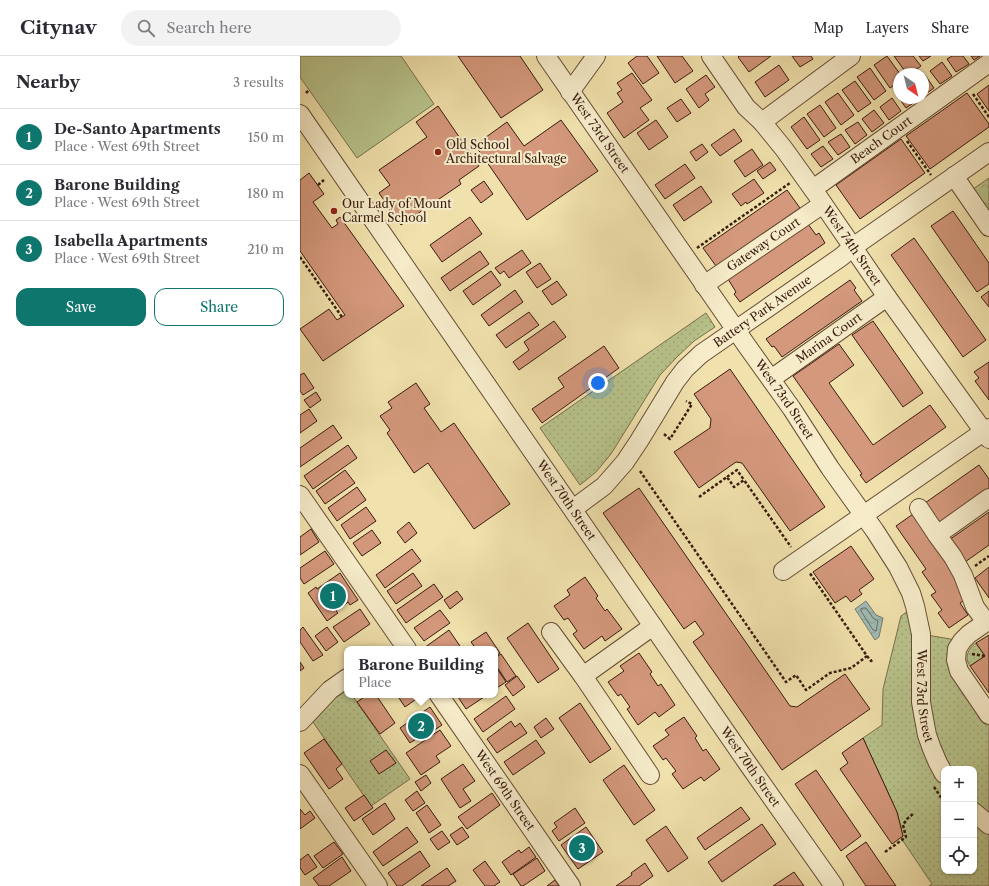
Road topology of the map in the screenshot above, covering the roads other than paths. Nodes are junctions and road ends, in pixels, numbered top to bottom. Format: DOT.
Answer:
graph roads {
  1 [pos="546,56"];
  2 [pos="596,56"];
  3 [pos="711,56"];
  4 [pos="851,56"];
  5 [pos="989,63"];
  6 [pos="570,92"];
  7 [pos="300,114"];
  8 [pos="762,122"];
  9 [pos="988,154"];
  10 [pos="954,176"];
  11 [pos="813,189"];
  12 [pos="823,204"];
  13 [pos="989,227"];
  14 [pos="853,247"];
  15 [pos="706,294"];
  16 [pos="887,296"];
  17 [pos="735,330"];
  18 [pos="771,379"];
  19 [pos="987,433"];
  20 [pos="300,494"];
  21 [pos="989,498"];
  22 [pos="919,508"];
  23 [pos="573,509"];
  24 [pos="863,515"];
  25 [pos="937,535"];
  26 [pos="783,571"];
  27 [pos="987,621"];
  28 [pos="653,626"];
  29 [pos="551,632"];
  30 [pos="399,646"];
  31 [pos="583,676"];
  32 [pos="344,680"];
  33 [pos="441,698"];
  34 [pos="989,715"];
  35 [pos="300,722"];
  36 [pos="941,768"];
  37 [pos="300,774"];
  38 [pos="650,774"];
  39 [pos="977,815"];
  40 [pos="989,825"];
  41 [pos="378,886"];
  42 [pos="571,886"];
  43 [pos="834,886"];
  1 -- 6 [label="street, West 73rd Street"];
  2 -- 6 [label="street"];
  3 -- 8 [label="street, West 74th Street"];
  4 -- 8 [label="street"];
  5 -- 11 [label="street, Beach Court"];
  6 -- 15 [label="street, West 73rd Street"];
  7 -- 23 [label="street, West 70th Street"];
  8 -- 11 [label="street, West 74th Street"];
  9 -- 10 [label="street, Battery Park Avenue"];
  10 -- 13 [label="street"];
  10 -- 14 [label="street, Battery Park Avenue"];
  11 -- 12 [label="street, West 74th Street"];
  12 -- 14 [label="street, West 74th Street"];
  12 -- 15 [label="street, Gateway Court"];
  14 -- 16 [label="street, West 74th Street"];
  14 -- 17 [label="street, Battery Park Avenue"];
  15 -- 17 [label="street, West 73rd Street"];
  16 -- 18 [label="street, Marina Court"];
  16 -- 19 [label="street, West 74th Street"];
  17 -- 18 [label="street, West 73rd Street"];
  17 -- 23 [label="street, Battery Park Avenue"];
  18 -- 24 [label="street, West 73rd Street"];
  19 -- 24 [label="street"];
  20 -- 30 [label="street"];
  21 -- 25 [label="street"];
  22 -- 25 [label="street"];
  23 -- 28 [label="street, West 70th Street"];
  24 -- 26 [label="street"];
  24 -- 36 [label="street, West 73rd Street"];
  25 -- 27 [label="street"];
  27 -- 34 [label="street"];
  28 -- 31 [label="street"];
  28 -- 43 [label="street, West 70th Street"];
  29 -- 31 [label="street"];
  31 -- 38 [label="street"];
  32 -- 35 [label="street"];
  33 -- 42 [label="street, West 69th Street"];
  37 -- 41 [label="street"];
  39 -- 40 [label="street"];
}
